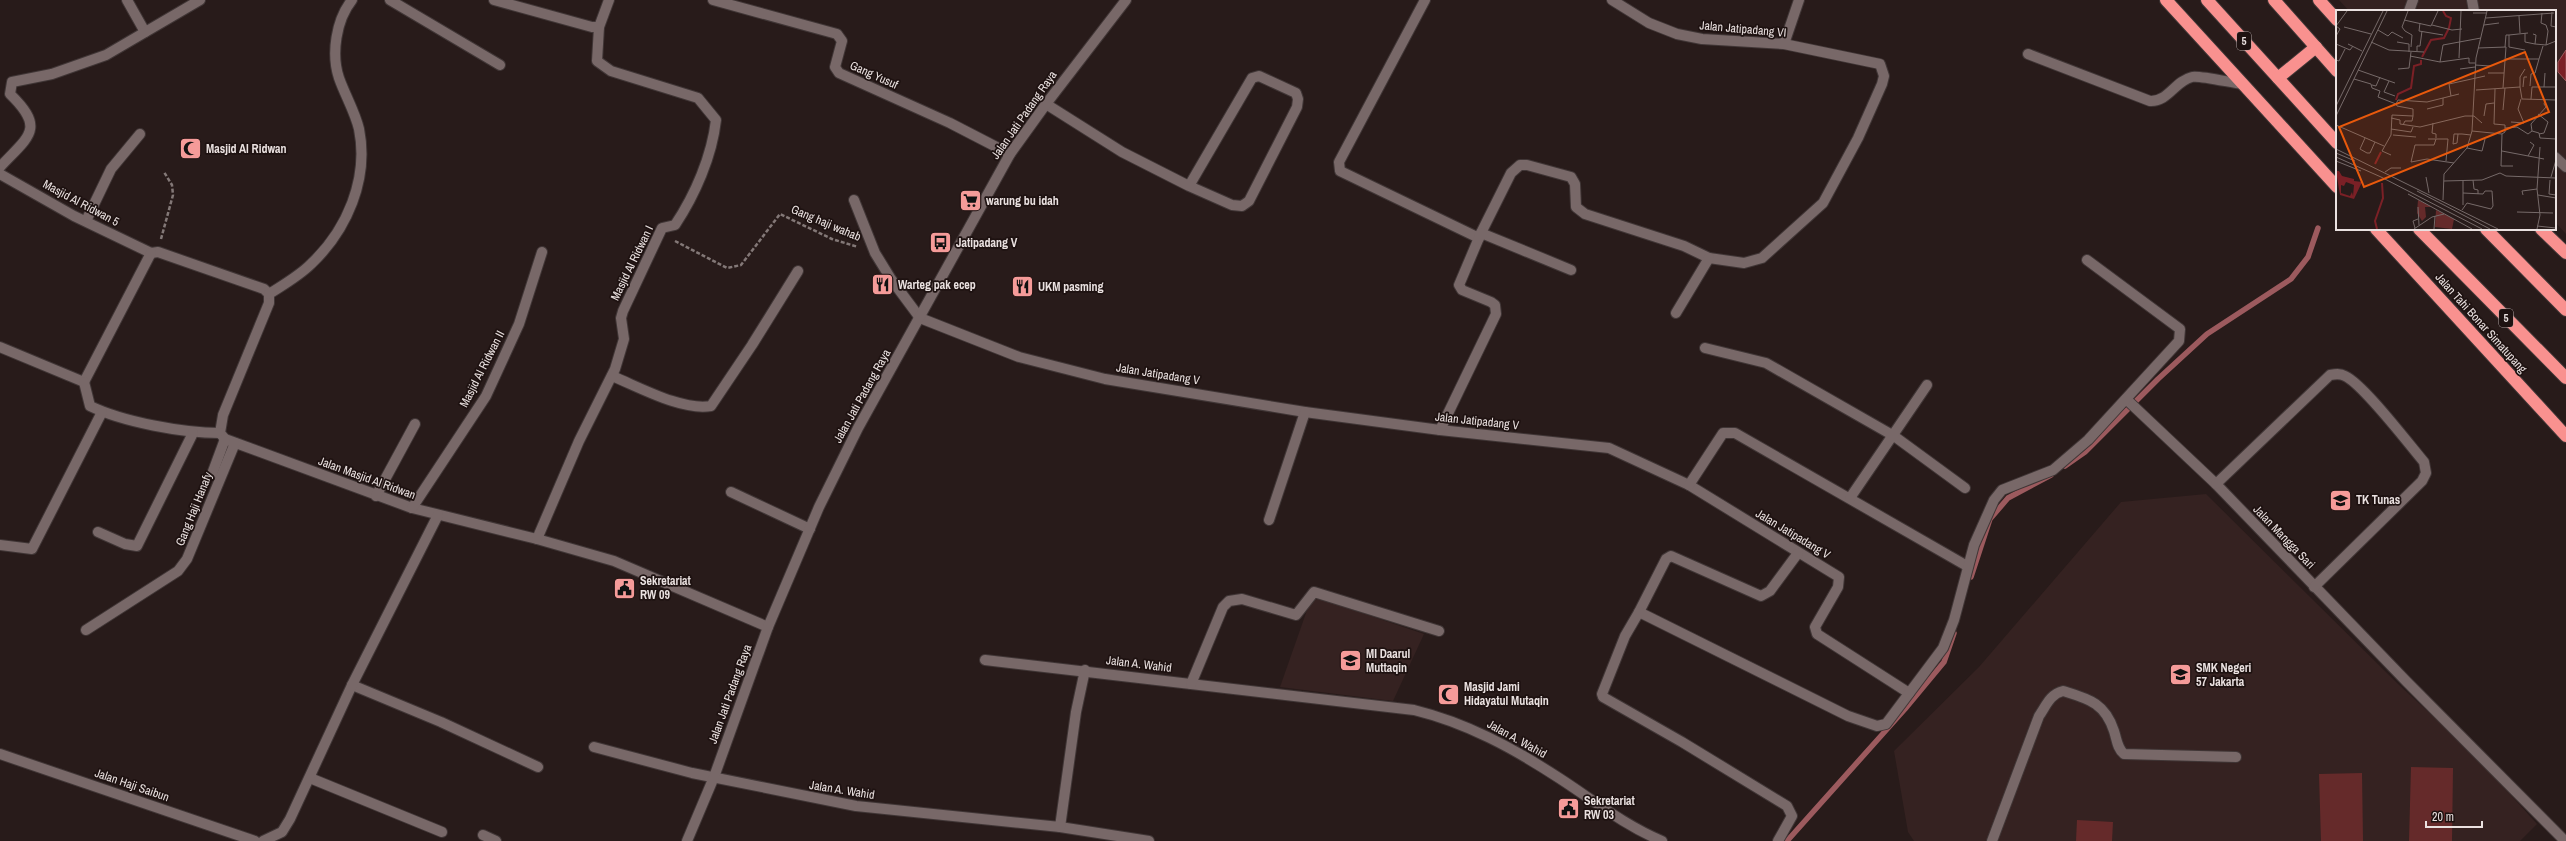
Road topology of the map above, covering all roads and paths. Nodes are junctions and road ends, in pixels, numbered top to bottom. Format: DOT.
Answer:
graph roads {
  1 [pos="127,0"];
  2 [pos="200,0"];
  3 [pos="352,0"];
  4 [pos="390,0"];
  5 [pos="494,0"];
  6 [pos="609,0"];
  7 [pos="713,0"];
  8 [pos="1126,0"];
  9 [pos="1425,0"];
  10 [pos="1612,0"];
  11 [pos="1799,0"];
  12 [pos="2166,0"];
  13 [pos="2207,0"];
  14 [pos="2274,0"];
  15 [pos="2319,0"];
  16 [pos="2413,0"];
  17 [pos="2472,0"];
  18 [pos="2409,10"];
  19 [pos="2474,10"];
  20 [pos="2336,19"];
  21 [pos="599,27"];
  22 [pos="145,32"];
  23 [pos="1784,44"];
  24 [pos="2316,47"];
  25 [pos="2028,54"];
  26 [pos="500,65"];
  27 [pos="2336,70"];
  28 [pos="2278,78"];
  29 [pos="2242,84"];
  30 [pos="1046,104"];
  31 [pos="140,134"];
  32 [pos="2336,142"];
  33 [pos="1010,154"];
  34 [pos="2556,158"];
  35 [pos="0,167"];
  36 [pos="2566,167"];
  37 [pos="164,172"];
  38 [pos="0,174"];
  39 [pos="1189,186"];
  40 [pos="2336,186"];
  41 [pos="854,200"];
  42 [pos="86,221"];
  43 [pos="2377,230"];
  44 [pos="2420,230"];
  45 [pos="2487,230"];
  46 [pos="2542,230"];
  47 [pos="660,234"];
  48 [pos="1480,236"];
  49 [pos="155,252"];
  50 [pos="542,252"];
  51 [pos="875,253"];
  52 [pos="2566,253"];
  53 [pos="1709,258"];
  54 [pos="2087,260"];
  55 [pos="1571,270"];
  56 [pos="798,271"];
  57 [pos="269,294"];
  58 [pos="2566,310"];
  59 [pos="1676,313"];
  60 [pos="920,318"];
  61 [pos="0,347"];
  62 [pos="1705,348"];
  63 [pos="612,376"];
  64 [pos="2566,378"];
  65 [pos="84,382"];
  66 [pos="1927,385"];
  67 [pos="2130,403"];
  68 [pos="102,412"];
  69 [pos="1305,412"];
  70 [pos="415,424"];
  71 [pos="1440,430"];
  72 [pos="193,433"];
  73 [pos="1894,436"];
  74 [pos="2566,436"];
  75 [pos="227,438"];
  76 [pos="212,474"];
  77 [pos="2216,484"];
  78 [pos="1689,485"];
  79 [pos="1965,488"];
  80 [pos="731,492"];
  81 [pos="376,496"];
  82 [pos="1850,498"];
  83 [pos="412,508"];
  84 [pos="438,515"];
  85 [pos="1269,520"];
  86 [pos="810,529"];
  87 [pos="98,532"];
  88 [pos="537,539"];
  89 [pos="0,545"];
  90 [pos="1798,553"];
  91 [pos="1967,566"];
  92 [pos="2314,587"];
  93 [pos="1639,612"];
  94 [pos="768,627"];
  95 [pos="86,630"];
  96 [pos="1439,631"];
  97 [pos="985,660"];
  98 [pos="1085,670"];
  99 [pos="1191,684"];
  100 [pos="352,685"];
  101 [pos="1909,693"];
  102 [pos="594,747"];
  103 [pos="0,754"];
  104 [pos="2236,757"];
  105 [pos="538,767"];
  106 [pos="714,777"];
  107 [pos="310,778"];
  108 [pos="1060,826"];
  109 [pos="442,832"];
  110 [pos="483,835"];
  111 [pos="255,841"];
  112 [pos="263,841"];
  113 [pos="496,841"];
  114 [pos="687,841"];
  115 [pos="1149,841"];
  116 [pos="1662,841"];
  117 [pos="1780,841"];
  118 [pos="1992,841"];
  119 [pos="2565,841"];
  1 -- 22 [label="street"];
  2 -- 22 [label="street"];
  3 -- 57 [label="street"];
  4 -- 26 [label="street"];
  5 -- 21 [label="street"];
  6 -- 21 [label="street"];
  7 -- 33 [label="street, Gang Yusuf"];
  8 -- 30 [label="street, Jalan Jati Padang Raya"];
  9 -- 48 [label="street"];
  10 -- 23 [label="street, Jalan Jatipadang VI"];
  11 -- 23 [label="street"];
  12 -- 29 [label="highway"];
  13 -- 28 [label="highway, 5"];
  14 -- 24 [label="highway"];
  15 -- 20 [label="highway"];
  16 -- 18 [label="street"];
  17 -- 19 [label="street"];
  21 -- 47 [label="street, Masjid Al Ridwan I"];
  22 -- 35 [label="street"];
  23 -- 53 [label="street, Jalan Jatipadang VI"];
  24 -- 27 [label="highway"];
  24 -- 28 [label="highway"];
  25 -- 29 [label="street"];
  28 -- 32 [label="highway, 5"];
  29 -- 40 [label="highway"];
  30 -- 33 [label="street, Jalan Jati Padang Raya"];
  30 -- 39 [label="street"];
  31 -- 42 [label="street"];
  33 -- 60 [label="street, Jalan Jati Padang Raya"];
  34 -- 36 [label="street"];
  37 -- 49 [label="path"];
  38 -- 42 [label="street, Masjid Al Ridwan 5"];
  39 -- 39 [label="street"];
  41 -- 51 [label="street, Gang haji wahab"];
  42 -- 49 [label="street, Masjid Al Ridwan 5"];
  43 -- 74 [label="highway, Jalan Tahi Bonar Simatupang"];
  44 -- 64 [label="highway, 5"];
  45 -- 58 [label="highway"];
  46 -- 52 [label="highway"];
  47 -- 51 [label="path, Gang haji wahab"];
  47 -- 63 [label="street, Masjid Al Ridwan I"];
  48 -- 53 [label="street"];
  48 -- 55 [label="street"];
  48 -- 71 [label="street"];
  49 -- 57 [label="street"];
  49 -- 65 [label="street"];
  50 -- 83 [label="street, Masjid Al Ridwan II"];
  51 -- 60 [label="street, Gang haji wahab"];
  53 -- 59 [label="street"];
  54 -- 67 [label="street"];
  56 -- 63 [label="street"];
  57 -- 75 [label="street"];
  60 -- 69 [label="street, Jalan Jatipadang V"];
  60 -- 86 [label="street, Jalan Jati Padang Raya"];
  61 -- 65 [label="street"];
  62 -- 73 [label="street"];
  63 -- 88 [label="street, Masjid Al Ridwan I"];
  65 -- 68 [label="street"];
  66 -- 73 [label="street"];
  67 -- 77 [label="street, Jalan Mangga Sari"];
  67 -- 91 [label="street"];
  68 -- 72 [label="street"];
  68 -- 89 [label="street"];
  69 -- 71 [label="street, Jalan Jatipadang V"];
  69 -- 85 [label="street"];
  70 -- 81 [label="street"];
  71 -- 78 [label="street, Jalan Jatipadang V"];
  72 -- 75 [label="street"];
  72 -- 87 [label="street"];
  73 -- 79 [label="street"];
  73 -- 82 [label="street"];
  75 -- 76 [label="street"];
  75 -- 81 [label="street, Jalan Masjid Al Ridwan"];
  75 -- 95 [label="street, Gang Haji Hanafy"];
  77 -- 92 [label="street, Jalan Mangga Sari"];
  77 -- 92 [label="street"];
  78 -- 82 [label="street"];
  78 -- 90 [label="street, Jalan Jatipadang V"];
  80 -- 86 [label="street"];
  81 -- 83 [label="street, Jalan Masjid Al Ridwan"];
  82 -- 91 [label="street"];
  83 -- 84 [label="street, Jalan Masjid Al Ridwan"];
  84 -- 88 [label="street, Jalan Masjid Al Ridwan"];
  84 -- 100 [label="street"];
  86 -- 94 [label="street, Jalan Jati Padang Raya"];
  88 -- 94 [label="street, Jalan Masjid Al Ridwan"];
  90 -- 93 [label="street"];
  90 -- 101 [label="street, Jalan Jatipadang V"];
  91 -- 101 [label="street"];
  92 -- 119 [label="street, Jalan Mangga Sari"];
  93 -- 101 [label="street"];
  93 -- 117 [label="street"];
  94 -- 106 [label="street, Jalan Jati Padang Raya"];
  96 -- 99 [label="street"];
  97 -- 98 [label="street, Jalan A. Wahid"];
  98 -- 99 [label="street, Jalan A. Wahid"];
  98 -- 108 [label="street"];
  99 -- 116 [label="street, Jalan A. Wahid"];
  100 -- 105 [label="street"];
  100 -- 107 [label="street"];
  102 -- 106 [label="street, Jalan A. Wahid"];
  103 -- 111 [label="street, Jalan Haji Saibun"];
  104 -- 118 [label="street"];
  106 -- 108 [label="street, Jalan A. Wahid"];
  106 -- 114 [label="street, Jalan Jati Padang Raya"];
  107 -- 109 [label="street"];
  107 -- 112 [label="street"];
  108 -- 115 [label="street, Jalan A. Wahid"];
  110 -- 113 [label="street"];
}
